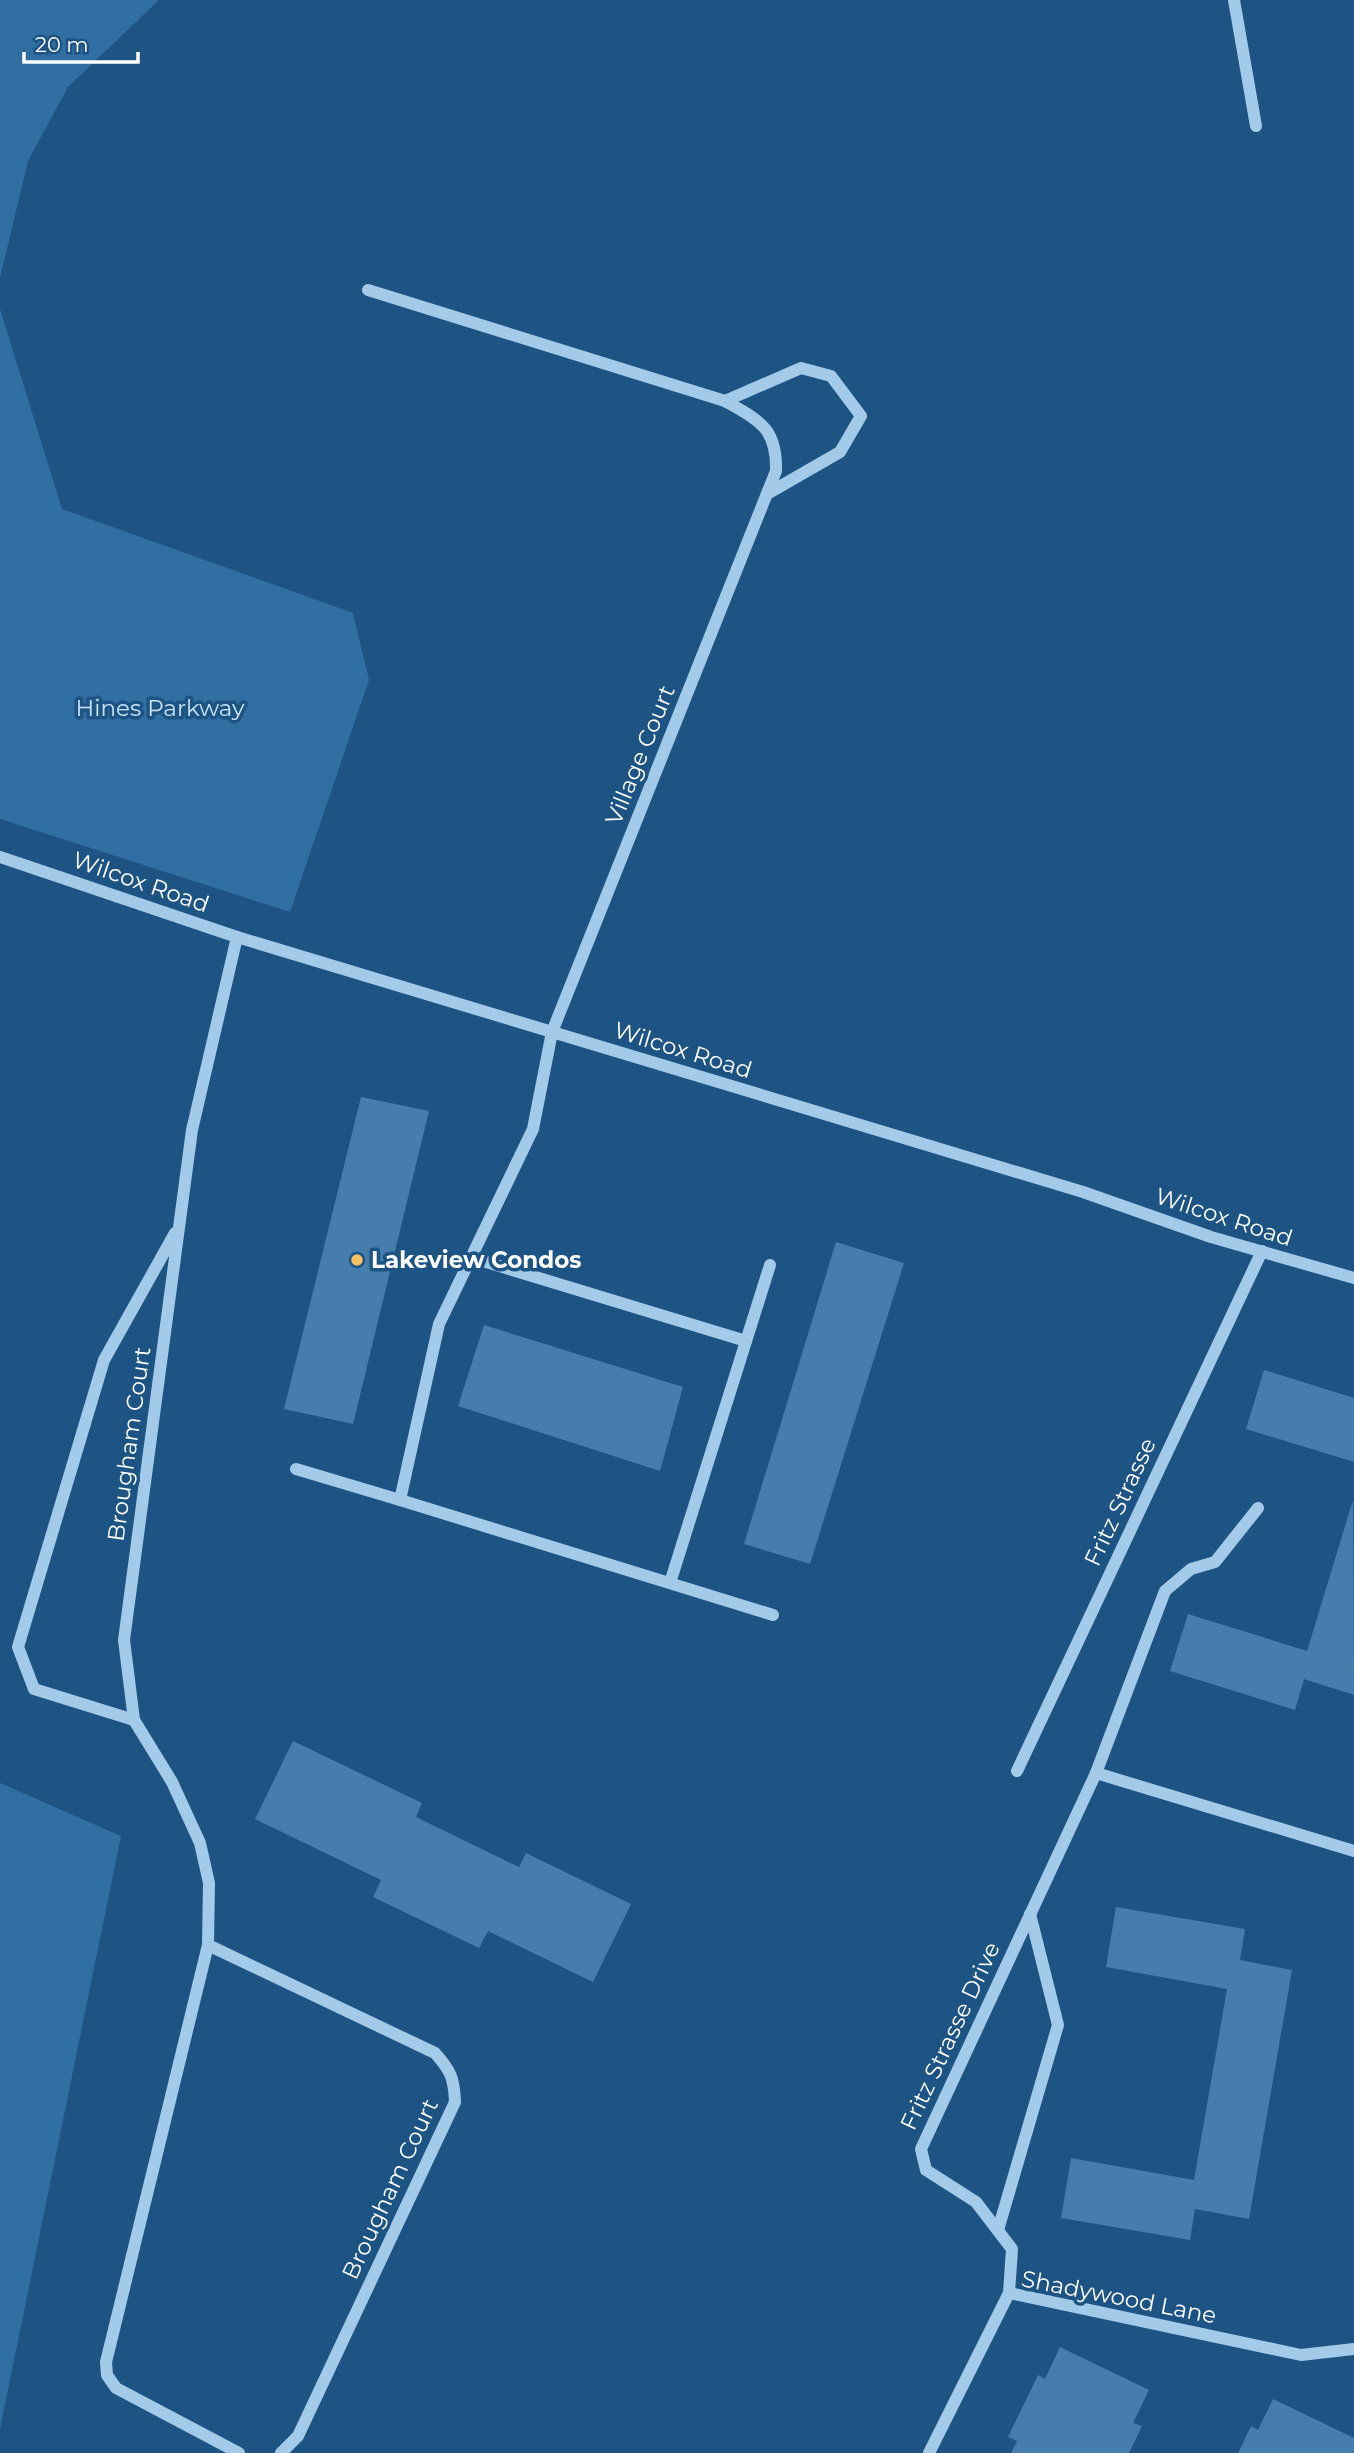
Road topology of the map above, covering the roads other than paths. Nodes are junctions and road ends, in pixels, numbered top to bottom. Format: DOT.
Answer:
graph roads {
  1 [pos="1234,0"];
  2 [pos="1256,126"];
  3 [pos="368,290"];
  4 [pos="725,401"];
  5 [pos="767,494"];
  6 [pos="0,857"];
  7 [pos="237,937"];
  8 [pos="552,1032"];
  9 [pos="179,1226"];
  10 [pos="1262,1251"];
  11 [pos="473,1258"];
  12 [pos="770,1265"];
  13 [pos="1354,1278"];
  14 [pos="746,1341"];
  15 [pos="296,1469"];
  16 [pos="400,1500"];
  17 [pos="1258,1508"];
  18 [pos="670,1583"];
  19 [pos="773,1615"];
  20 [pos="134,1720"];
  21 [pos="1017,1771"];
  22 [pos="1096,1773"];
  23 [pos="1354,1851"];
  24 [pos="1030,1914"];
  25 [pos="208,1945"];
  26 [pos="998,2230"];
  27 [pos="1009,2293"];
  28 [pos="1354,2349"];
  29 [pos="239,2453"];
  30 [pos="281,2453"];
  31 [pos="929,2453"];
  1 -- 2 [label="street"];
  3 -- 4 [label="street, Village Court"];
  4 -- 5 [label="street, Village Court"];
  4 -- 5 [label="street"];
  5 -- 8 [label="street, Village Court"];
  6 -- 7 [label="street, Wilcox Road"];
  7 -- 8 [label="street, Wilcox Road"];
  7 -- 9 [label="street, Brougham Court"];
  8 -- 10 [label="street, Wilcox Road"];
  8 -- 11 [label="street, Village Court"];
  9 -- 20 [label="street, Brougham Court"];
  9 -- 20 [label="street"];
  10 -- 13 [label="street, Wilcox Road"];
  10 -- 21 [label="street, Fritz Strasse"];
  11 -- 14 [label="street"];
  11 -- 16 [label="street, Village Court"];
  12 -- 14 [label="street"];
  14 -- 18 [label="street"];
  15 -- 16 [label="street"];
  16 -- 18 [label="street"];
  17 -- 22 [label="street, Fritz Strasse Drive"];
  18 -- 19 [label="street"];
  20 -- 25 [label="street, Brougham Court"];
  22 -- 23 [label="street"];
  22 -- 24 [label="street, Fritz Strasse Drive"];
  24 -- 26 [label="street"];
  24 -- 26 [label="street, Fritz Strasse Drive"];
  25 -- 29 [label="street, Brougham Court"];
  25 -- 30 [label="street, Brougham Court"];
  26 -- 27 [label="street, Fritz Strasse Drive"];
  27 -- 28 [label="street, Shadywood Lane"];
  27 -- 31 [label="street, Shadywood Lane"];
}
